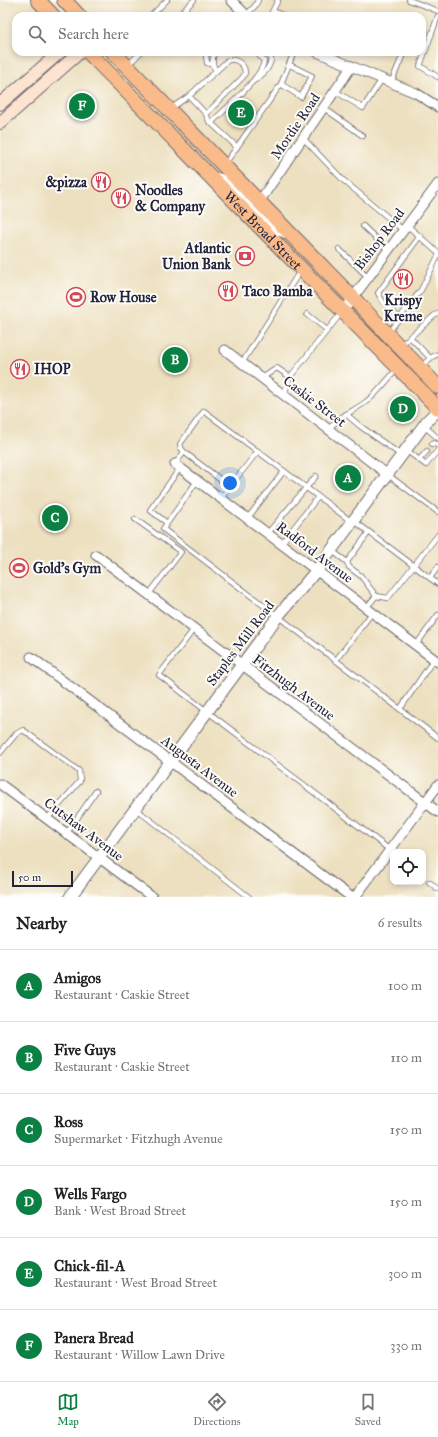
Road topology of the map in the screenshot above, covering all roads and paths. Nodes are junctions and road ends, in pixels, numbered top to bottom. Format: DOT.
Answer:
graph roads {
  1 [pos="38,0"];
  2 [pos="49,0"];
  3 [pos="58,0"];
  4 [pos="64,0"];
  5 [pos="167,0"];
  6 [pos="194,0"];
  7 [pos="231,0"];
  8 [pos="258,0"];
  9 [pos="278,0"];
  10 [pos="409,0"];
  11 [pos="438,11"];
  12 [pos="49,12"];
  13 [pos="75,12"];
  14 [pos="155,12"];
  15 [pos="182,12"];
  16 [pos="243,12"];
  17 [pos="249,12"];
  18 [pos="272,12"];
  19 [pos="438,16"];
  20 [pos="426,49"];
  21 [pos="55,56"];
  22 [pos="75,56"];
  23 [pos="92,56"];
  24 [pos="118,56"];
  25 [pos="138,56"];
  26 [pos="206,56"];
  27 [pos="213,56"];
  28 [pos="260,56"];
  29 [pos="269,56"];
  30 [pos="293,56"];
  31 [pos="336,56"];
  32 [pos="402,56"];
  33 [pos="424,56"];
  34 [pos="212,65"];
  35 [pos="290,65"];
  36 [pos="127,66"];
  37 [pos="352,66"];
  38 [pos="216,70"];
  39 [pos="438,77"];
  40 [pos="382,79"];
  41 [pos="252,82"];
  42 [pos="391,83"];
  43 [pos="281,84"];
  44 [pos="335,91"];
  45 [pos="189,96"];
  46 [pos="0,104"];
  47 [pos="438,107"];
  48 [pos="324,108"];
  49 [pos="169,109"];
  50 [pos="206,114"];
  51 [pos="0,123"];
  52 [pos="211,123"];
  53 [pos="363,136"];
  54 [pos="303,138"];
  55 [pos="237,147"];
  56 [pos="224,165"];
  57 [pos="210,178"];
  58 [pos="438,184"];
  59 [pos="259,202"];
  60 [pos="363,226"];
  61 [pos="405,228"];
  62 [pos="420,236"];
  63 [pos="304,247"];
  64 [pos="339,249"];
  65 [pos="388,250"];
  66 [pos="438,255"];
  67 [pos="301,270"];
  68 [pos="368,277"];
  69 [pos="353,298"];
  70 [pos="343,311"];
  71 [pos="307,314"];
  72 [pos="438,314"];
  73 [pos="400,319"];
  74 [pos="327,330"];
  75 [pos="387,335"];
  76 [pos="410,337"];
  77 [pos="399,347"];
  78 [pos="225,350"];
  79 [pos="438,354"];
  80 [pos="430,358"];
  81 [pos="242,363"];
  82 [pos="399,367"];
  83 [pos="419,368"];
  84 [pos="290,377"];
  85 [pos="262,378"];
  86 [pos="438,388"];
  87 [pos="284,395"];
  88 [pos="438,409"];
  89 [pos="346,414"];
  90 [pos="424,426"];
  91 [pos="329,430"];
  92 [pos="438,438"];
  93 [pos="438,450"];
  94 [pos="258,451"];
  95 [pos="427,451"];
  96 [pos="184,452"];
  97 [pos="404,453"];
  98 [pos="419,460"];
  99 [pos="178,466"];
  100 [pos="284,471"];
  101 [pos="388,475"];
  102 [pos="316,476"];
  103 [pos="197,481"];
  104 [pos="230,487"];
  105 [pos="306,488"];
  106 [pos="318,496"];
  107 [pos="220,499"];
  108 [pos="438,512"];
  109 [pos="135,519"];
  110 [pos="247,519"];
  111 [pos="353,521"];
  112 [pos="167,523"];
  113 [pos="369,532"];
  114 [pos="267,534"];
  115 [pos="438,535"];
  116 [pos="281,544"];
  117 [pos="331,550"];
  118 [pos="96,555"];
  119 [pos="347,562"];
  120 [pos="414,566"];
  121 [pos="438,567"];
  122 [pos="316,571"];
  123 [pos="430,578"];
  124 [pos="438,584"];
  125 [pos="149,594"];
  126 [pos="376,596"];
  127 [pos="369,610"];
  128 [pos="438,615"];
  129 [pos="278,616"];
  130 [pos="194,629"];
  131 [pos="416,645"];
  132 [pos="31,657"];
  133 [pos="336,660"];
  134 [pos="436,660"];
  135 [pos="242,665"];
  136 [pos="400,709"];
  137 [pos="208,712"];
  138 [pos="438,738"];
  139 [pos="0,753"];
  140 [pos="171,762"];
  141 [pos="0,784"];
  142 [pos="438,785"];
  143 [pos="96,791"];
  144 [pos="425,802"];
  145 [pos="136,808"];
  146 [pos="438,812"];
  147 [pos="47,819"];
  148 [pos="66,834"];
  149 [pos="391,849"];
  150 [pos="390,850"];
  151 [pos="100,858"];
  152 [pos="429,882"];
  153 [pos="438,889"];
  154 [pos="70,897"];
  155 [pos="152,897"];
  156 [pos="250,897"];
  157 [pos="351,897"];
  158 [pos="355,897"];
  1 -- 12 [label="main road"];
  2 -- 3 [label="main road"];
  4 -- 13 [label="main road"];
  5 -- 14 [label="lane"];
  6 -- 15 [label="lane"];
  7 -- 16 [label="street"];
  8 -- 17 [label="lane"];
  9 -- 18 [label="lane"];
  10 -- 11 [label="lane"];
  19 -- 20 [label="lane"];
  21 -- 46 [label="main road"];
  22 -- 51 [label="main road"];
  23 -- 57 [label="main road, West Broad Street"];
  24 -- 36 [label="main road, West Broad Street"];
  25 -- 36 [label="lane"];
  26 -- 34 [label="lane"];
  27 -- 34 [label="lane"];
  28 -- 41 [label="lane"];
  29 -- 41 [label="lane"];
  30 -- 35 [label="lane"];
  31 -- 37 [label="street"];
  32 -- 42 [label="lane"];
  33 -- 39 [label="lane"];
  34 -- 38 [label="lane"];
  35 -- 43 [label="lane"];
  35 -- 43 [label="lane"];
  36 -- 49 [label="main road, West Broad Street"];
  37 -- 40 [label="street"];
  37 -- 44 [label="street, Mordie Road"];
  38 -- 45 [label="lane"];
  38 -- 50 [label="lane"];
  40 -- 42 [label="street"];
  40 -- 44 [label="lane"];
  41 -- 52 [label="lane"];
  42 -- 47 [label="street"];
  43 -- 55 [label="lane"];
  44 -- 48 [label="street, Mordie Road"];
  45 -- 49 [label="lane"];
  45 -- 50 [label="lane"];
  48 -- 53 [label="lane"];
  48 -- 54 [label="street, Mordie Road"];
  49 -- 56 [label="main road, West Broad Street"];
  50 -- 52 [label="lane"];
  52 -- 55 [label="lane"];
  54 -- 59 [label="street, Mordie Road"];
  54 -- 61 [label="lane"];
  55 -- 56 [label="lane"];
  56 -- 59 [label="main road, West Broad Street"];
  57 -- 63 [label="lane"];
  57 -- 67 [label="main road, West Broad Street"];
  58 -- 61 [label="street, Bishop Road"];
  59 -- 63 [label="main road, West Broad Street"];
  60 -- 65 [label="lane"];
  61 -- 62 [label="lane"];
  61 -- 65 [label="street, Bishop Road"];
  62 -- 66 [label="lane"];
  62 -- 73 [label="lane"];
  63 -- 69 [label="main road, West Broad Street"];
  64 -- 68 [label="lane"];
  65 -- 68 [label="street, Bishop Road"];
  66 -- 73 [label="lane"];
  67 -- 70 [label="main road, West Broad Street"];
  67 -- 81 [label="lane"];
  68 -- 69 [label="street, Bishop Road"];
  69 -- 70 [label="street, Bishop Road"];
  69 -- 75 [label="main road, West Broad Street"];
  70 -- 74 [label="lane"];
  70 -- 82 [label="main road, West Broad Street"];
  71 -- 74 [label="lane"];
  72 -- 76 [label="lane"];
  73 -- 75 [label="lane"];
  74 -- 84 [label="lane"];
  75 -- 77 [label="main road, West Broad Street"];
  76 -- 77 [label="lane"];
  76 -- 80 [label="lane"];
  77 -- 83 [label="main road, West Broad Street"];
  78 -- 81 [label="street, Caskie Street"];
  79 -- 80 [label="lane"];
  80 -- 83 [label="lane"];
  81 -- 85 [label="street, Caskie Street"];
  82 -- 88 [label="main road, West Broad Street"];
  82 -- 89 [label="lane"];
  83 -- 86 [label="main road, West Broad Street"];
  84 -- 85 [label="lane"];
  84 -- 87 [label="lane"];
  85 -- 87 [label="street, Caskie Street"];
  87 -- 91 [label="street, Caskie Street"];
  88 -- 90 [label="street, Staples Mill Road"];
  89 -- 91 [label="lane"];
  89 -- 97 [label="lane"];
  90 -- 92 [label="lane"];
  90 -- 97 [label="street, Staples Mill Road"];
  91 -- 101 [label="street, Caskie Street"];
  93 -- 98 [label="lane"];
  94 -- 96 [label="lane"];
  94 -- 100 [label="lane"];
  94 -- 104 [label="lane"];
  95 -- 98 [label="lane"];
  96 -- 99 [label="lane"];
  96 -- 104 [label="lane"];
  97 -- 98 [label="lane"];
  97 -- 101 [label="street, Staples Mill Road"];
  99 -- 103 [label="street, Radford Avenue"];
  99 -- 112 [label="lane"];
  100 -- 105 [label="lane"];
  100 -- 110 [label="lane"];
  101 -- 108 [label="lane"];
  101 -- 111 [label="street, Staples Mill Road"];
  102 -- 105 [label="lane"];
  103 -- 107 [label="street, Radford Avenue"];
  103 -- 112 [label="lane"];
  104 -- 107 [label="lane"];
  105 -- 106 [label="lane"];
  105 -- 114 [label="lane"];
  106 -- 111 [label="lane"];
  106 -- 116 [label="lane"];
  107 -- 110 [label="street, Radford Avenue"];
  109 -- 125 [label="lane"];
  110 -- 114 [label="street, Radford Avenue"];
  111 -- 113 [label="lane"];
  111 -- 117 [label="street, Staples Mill Road"];
  112 -- 129 [label="lane"];
  113 -- 119 [label="lane"];
  113 -- 120 [label="lane"];
  114 -- 116 [label="street, Radford Avenue"];
  115 -- 120 [label="lane"];
  116 -- 122 [label="street, Radford Avenue"];
  117 -- 119 [label="lane"];
  117 -- 122 [label="street, Staples Mill Road"];
  118 -- 125 [label="street, Fitzhugh Avenue"];
  119 -- 126 [label="lane"];
  120 -- 123 [label="lane"];
  120 -- 126 [label="lane"];
  121 -- 123 [label="lane"];
  122 -- 127 [label="street, Radford Avenue"];
  122 -- 129 [label="street, Staples Mill Road"];
  123 -- 124 [label="lane"];
  125 -- 130 [label="street, Fitzhugh Avenue"];
  126 -- 127 [label="lane"];
  127 -- 131 [label="street, Radford Avenue"];
  127 -- 133 [label="lane"];
  128 -- 131 [label="lane"];
  129 -- 133 [label="lane"];
  129 -- 135 [label="street, Staples Mill Road"];
  130 -- 135 [label="street, Fitzhugh Avenue"];
  130 -- 137 [label="lane"];
  131 -- 134 [label="street, Radford Avenue"];
  132 -- 140 [label="street, Augusta Avenue"];
  133 -- 136 [label="lane"];
  134 -- 136 [label="lane"];
  135 -- 137 [label="street, Staples Mill Road"];
  135 -- 144 [label="street, Fitzhugh Avenue"];
  136 -- 138 [label="lane"];
  137 -- 140 [label="street, Staples Mill Road"];
  137 -- 150 [label="lane"];
  139 -- 147 [label="lane"];
  140 -- 145 [label="street, Staples Mill Road"];
  140 -- 157 [label="street, Augusta Avenue"];
  141 -- 147 [label="street, Cutshaw Avenue"];
  142 -- 144 [label="street"];
  143 -- 148 [label="lane"];
  144 -- 146 [label="street, Fitzhugh Avenue"];
  144 -- 149 [label="street"];
  145 -- 151 [label="street, Staples Mill Road"];
  145 -- 156 [label="lane"];
  147 -- 148 [label="street, Cutshaw Avenue"];
  148 -- 151 [label="street, Cutshaw Avenue"];
  150 -- 158 [label="street"];
  151 -- 154 [label="street, Staples Mill Road"];
  151 -- 155 [label="street, Cutshaw Avenue"];
  152 -- 153 [label="lane"];
}
